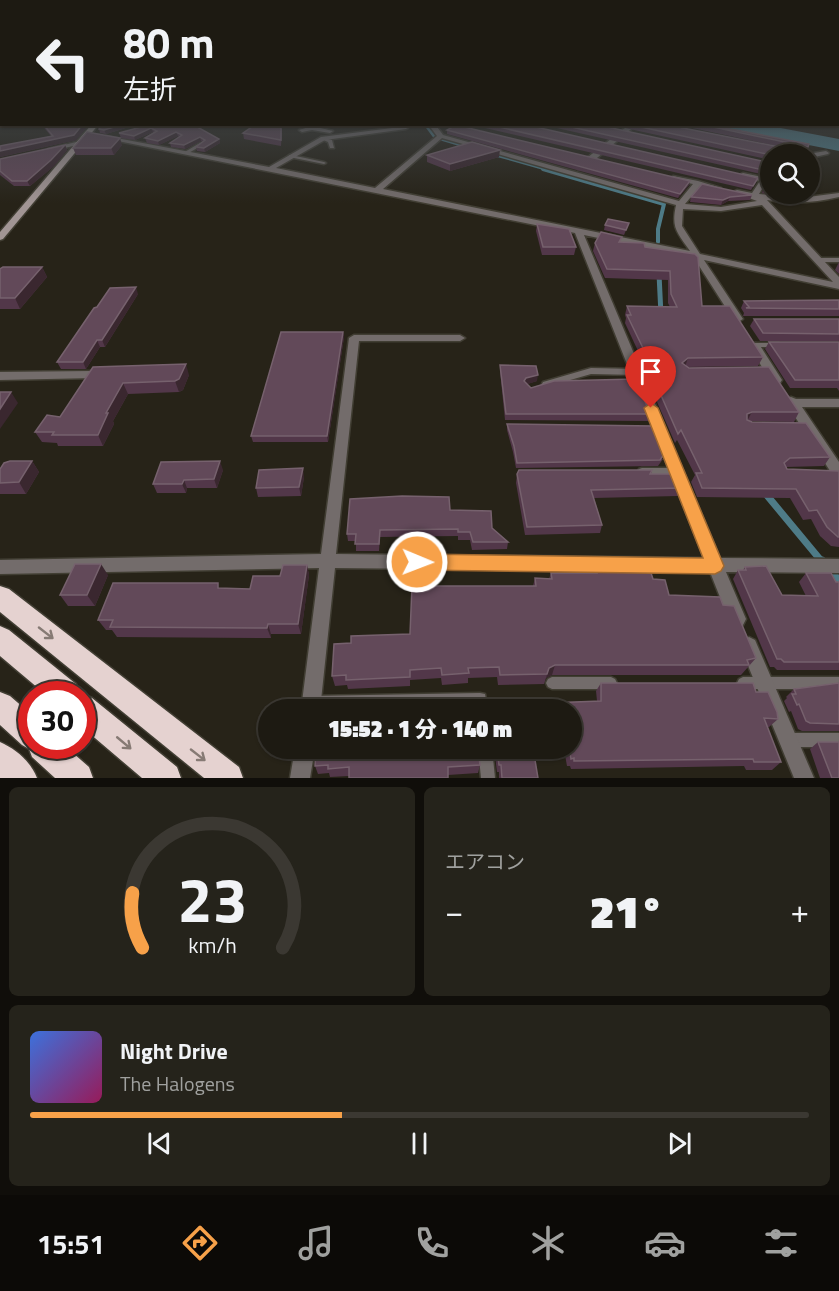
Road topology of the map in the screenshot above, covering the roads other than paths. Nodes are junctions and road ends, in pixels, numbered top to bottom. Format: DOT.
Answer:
graph roads {
  1 [pos="91,130"];
  2 [pos="351,130"];
  3 [pos="437,130"];
  4 [pos="472,130"];
  5 [pos="626,130"];
  6 [pos="613,131"];
  7 [pos="126,132"];
  8 [pos="329,132"];
  9 [pos="479,132"];
  10 [pos="623,133"];
  11 [pos="87,135"];
  12 [pos="635,135"];
  13 [pos="441,136"];
  14 [pos="104,138"];
  15 [pos="145,139"];
  16 [pos="597,142"];
  17 [pos="80,143"];
  18 [pos="135,144"];
  19 [pos="170,144"];
  20 [pos="202,144"];
  21 [pos="608,145"];
  22 [pos="332,147"];
  23 [pos="160,148"];
  24 [pos="619,148"];
  25 [pos="39,152"];
  26 [pos="185,153"];
  27 [pos="826,153"];
  28 [pos="820,154"];
  29 [pos="291,156"];
  30 [pos="580,156"];
  31 [pos="591,158"];
  32 [pos="602,161"];
  33 [pos="324,163"];
  34 [pos="270,169"];
  35 [pos="731,172"];
  36 [pos="573,173"];
  37 [pos="666,176"];
  38 [pos="760,178"];
  39 [pos="702,181"];
  40 [pos="722,189"];
  41 [pos="760,189"];
  42 [pos="376,190"];
  43 [pos="733,191"];
  44 [pos="839,195"];
  45 [pos="754,196"];
  46 [pos="760,200"];
  47 [pos="760,203"];
  48 [pos="766,204"];
  49 [pos="680,205"];
  50 [pos="578,230"];
  51 [pos="0,237"];
  52 [pos="697,255"];
  53 [pos="839,260"];
  54 [pos="818,261"];
  55 [pos="839,284"];
  56 [pos="747,330"];
  57 [pos="460,338"];
  58 [pos="786,345"];
  59 [pos="637,372"];
  60 [pos="91,375"];
  61 [pos="0,376"];
  62 [pos="539,386"];
  63 [pos="787,395"];
  64 [pos="839,403"];
  65 [pos="632,472"];
  66 [pos="677,472"];
  67 [pos="836,472"];
  68 [pos="326,561"];
  69 [pos="715,566"];
  70 [pos="839,566"];
  71 [pos="0,567"];
  72 [pos="0,597"];
  73 [pos="0,639"];
  74 [pos="50,681"];
  75 [pos="552,683"];
  76 [pos="622,683"];
  77 [pos="729,683"];
  78 [pos="764,683"];
  79 [pos="839,683"];
  80 [pos="311,699"];
  81 [pos="0,706"];
  82 [pos="96,720"];
  83 [pos="18,722"];
  84 [pos="788,740"];
  85 [pos="839,740"];
  86 [pos="0,757"];
  87 [pos="57,759"];
  88 [pos="303,759"];
  89 [pos="486,759"];
  90 [pos="22,778"];
  91 [pos="78,778"];
  92 [pos="166,778"];
  93 [pos="228,778"];
  94 [pos="300,778"];
  95 [pos="488,778"];
  96 [pos="804,778"];
  1 -- 11 [label="main road"];
  2 -- 8 [label="street"];
  3 -- 13 [label="street"];
  4 -- 9 [label="street"];
  5 -- 10 [label="street"];
  6 -- 10 [label="street"];
  7 -- 14 [label="street"];
  8 -- 22 [label="lane"];
  8 -- 29 [label="street"];
  10 -- 12 [label="street"];
  10 -- 21 [label="street"];
  11 -- 14 [label="street"];
  11 -- 17 [label="main road"];
  13 -- 36 [label="street"];
  13 -- 42 [label="street"];
  14 -- 18 [label="street"];
  15 -- 18 [label="lane"];
  16 -- 21 [label="street"];
  17 -- 25 [label="street"];
  17 -- 51 [label="main road"];
  18 -- 23 [label="street"];
  19 -- 23 [label="lane"];
  20 -- 26 [label="lane"];
  21 -- 24 [label="street"];
  21 -- 31 [label="street"];
  23 -- 26 [label="street"];
  26 -- 34 [label="street"];
  27 -- 28 [label="street"];
  29 -- 33 [label="lane"];
  29 -- 34 [label="street"];
  30 -- 31 [label="street"];
  31 -- 32 [label="street"];
  31 -- 36 [label="street"];
  34 -- 42 [label="street"];
  35 -- 38 [label="street"];
  36 -- 49 [label="street"];
  37 -- 39 [label="street"];
  39 -- 40 [label="street"];
  39 -- 49 [label="street"];
  41 -- 45 [label="street"];
  42 -- 50 [label="street"];
  43 -- 45 [label="street"];
  44 -- 45 [label="street"];
  45 -- 46 [label="street"];
  47 -- 49 [label="street"];
  48 -- 54 [label="street"];
  49 -- 52 [label="street"];
  50 -- 52 [label="street"];
  50 -- 59 [label="street"];
  52 -- 55 [label="street"];
  52 -- 56 [label="street"];
  53 -- 54 [label="lane"];
  54 -- 55 [label="street"];
  56 -- 58 [label="lane"];
  56 -- 63 [label="street"];
  57 -- 68 [label="street"];
  59 -- 62 [label="lane"];
  59 -- 66 [label="street"];
  60 -- 61 [label="street"];
  63 -- 64 [label="street"];
  63 -- 67 [label="street"];
  65 -- 66 [label="lane"];
  66 -- 69 [label="street"];
  68 -- 69 [label="street"];
  68 -- 71 [label="street"];
  68 -- 80 [label="street"];
  69 -- 70 [label="street"];
  69 -- 78 [label="street"];
  72 -- 93 [label="highway, one-way"];
  73 -- 74 [label="highway"];
  75 -- 76 [label="lane"];
  77 -- 78 [label="lane"];
  78 -- 79 [label="lane"];
  78 -- 84 [label="street"];
  81 -- 83 [label="highway"];
  82 -- 92 [label="highway, one-way"];
  84 -- 85 [label="lane"];
  84 -- 96 [label="street"];
  86 -- 90 [label="highway"];
  87 -- 91 [label="highway"];
  88 -- 94 [label="street"];
  89 -- 95 [label="lane"];
}
